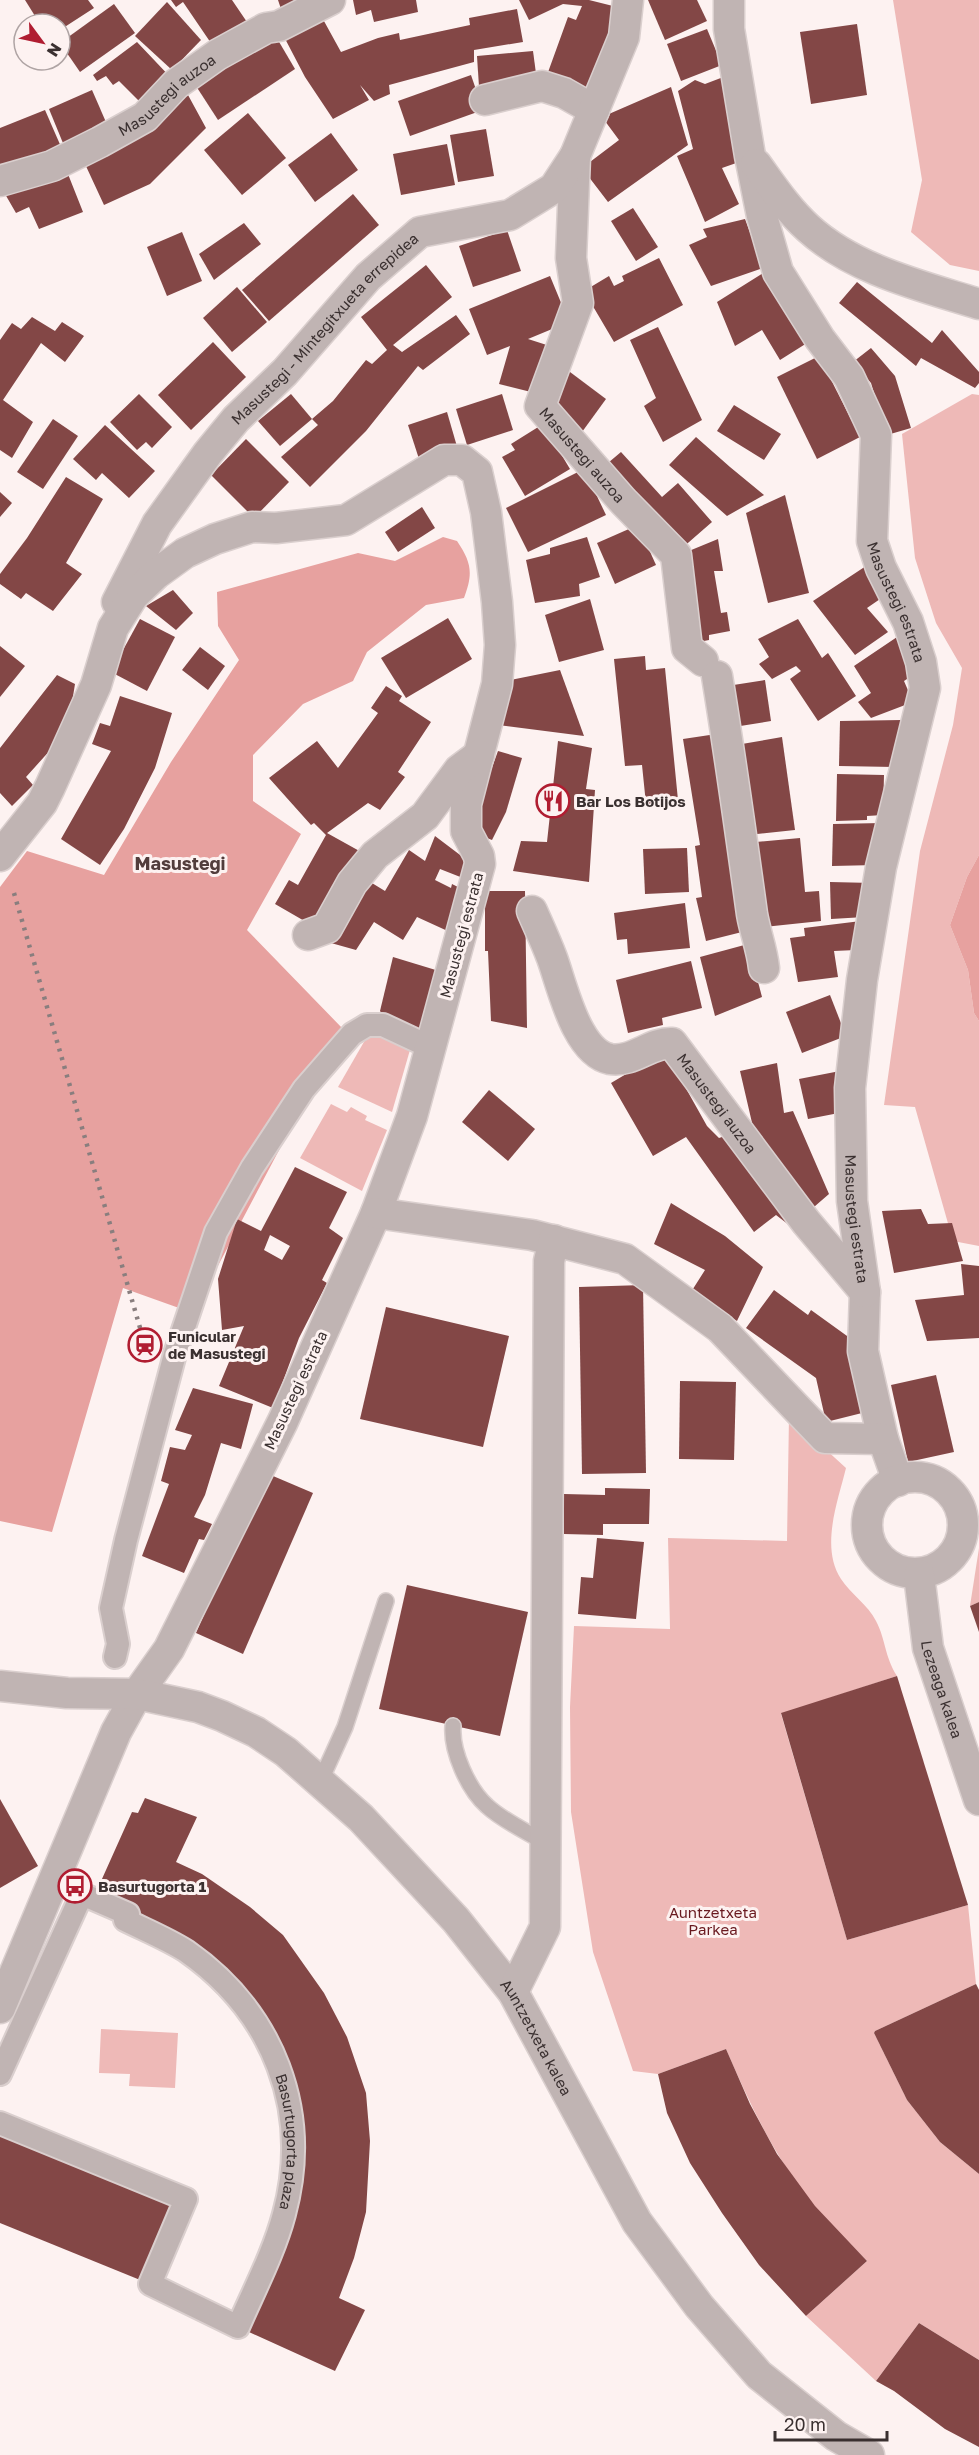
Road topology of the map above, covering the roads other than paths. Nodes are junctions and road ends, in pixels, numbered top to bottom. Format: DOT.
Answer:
graph roads {
  1 [pos="330,0"];
  2 [pos="628,0"];
  3 [pos="709,0"];
  4 [pos="729,14"];
  5 [pos="485,100"];
  6 [pos="594,110"];
  7 [pos="575,156"];
  8 [pos="750,156"];
  9 [pos="0,181"];
  10 [pos="979,304"];
  11 [pos="113,628"];
  12 [pos="479,755"];
  13 [pos="0,856"];
  14 [pos="532,911"];
  15 [pos="308,935"];
  16 [pos="764,968"];
  17 [pos="430,1047"];
  18 [pos="376,1213"];
  19 [pos="554,1240"];
  20 [pos="865,1292"];
  21 [pos="883,1438"];
  22 [pos="898,1480"];
  23 [pos="969,1498"];
  24 [pos="918,1575"];
  25 [pos="386,1601"];
  26 [pos="115,1657"];
  27 [pos="0,1686"];
  28 [pos="137,1694"];
  29 [pos="453,1726"];
  30 [pos="320,1782"];
  31 [pos="979,1800"];
  32 [pos="547,1844"];
  33 [pos="513,1992"];
  34 [pos="0,2008"];
  35 [pos="0,2074"];
  36 [pos="0,2123"];
  37 [pos="869,2455"];
  1 -- 9 [label="street, Masustegi auzoa"];
  2 -- 6 [label="street, Masustegi - Mintegitxueta errepidea"];
  3 -- 4 [label="street"];
  4 -- 8 [label="street, Masustegi estrata"];
  5 -- 6 [label="street"];
  6 -- 7 [label="street, Masustegi - Mintegitxueta errepidea"];
  7 -- 11 [label="street, Masustegi - Mintegitxueta errepidea"];
  7 -- 16 [label="street, Masustegi auzoa"];
  8 -- 10 [label="street"];
  8 -- 20 [label="street, Masustegi estrata"];
  11 -- 12 [label="street, Masustegi estrata"];
  11 -- 13 [label="street, Masustegi estrata"];
  12 -- 15 [label="street"];
  12 -- 17 [label="street, Masustegi estrata"];
  14 -- 20 [label="street, Masustegi auzoa"];
  17 -- 18 [label="street, Masustegi estrata"];
  17 -- 26 [label="street"];
  18 -- 19 [label="street"];
  18 -- 28 [label="street, Masustegi estrata"];
  19 -- 21 [label="street"];
  19 -- 32 [label="street"];
  20 -- 21 [label="street, Masustegi estrata"];
  21 -- 22 [label="street"];
  22 -- 23 [label="street"];
  22 -- 24 [label="street"];
  23 -- 24 [label="street"];
  24 -- 31 [label="street, Lezeaga kalea"];
  25 -- 30 [label="lane"];
  27 -- 28 [label="street"];
  28 -- 30 [label="street, Auntzetxeta kalea"];
  28 -- 34 [label="street, Masustegi estrata"];
  29 -- 32 [label="lane"];
  30 -- 33 [label="street, Auntzetxeta kalea"];
  32 -- 33 [label="street"];
  33 -- 37 [label="street, Auntzetxeta kalea"];
  35 -- 36 [label="street, Basurtugorta plaza"];
}
